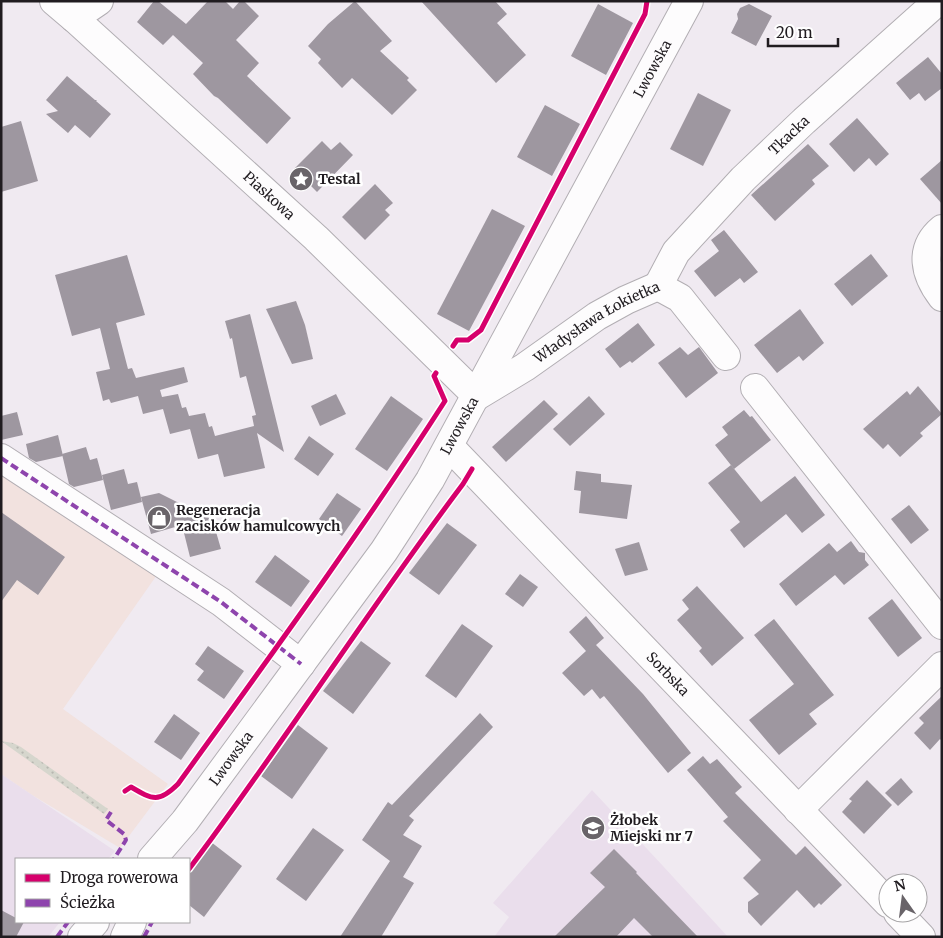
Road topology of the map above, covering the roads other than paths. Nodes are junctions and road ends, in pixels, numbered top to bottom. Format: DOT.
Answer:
graph roads {
  1 [pos="99,1"];
  2 [pos="687,2"];
  3 [pos="64,9"];
  4 [pos="935,12"];
  5 [pos="942,229"];
  6 [pos="658,286"];
  7 [pos="942,297"];
  8 [pos="726,356"];
  9 [pos="755,388"];
  10 [pos="477,396"];
  11 [pos="449,446"];
  12 [pos="1,458"];
  13 [pos="942,625"];
  14 [pos="301,664"];
  15 [pos="942,666"];
  16 [pos="798,810"];
  17 [pos="185,821"];
  18 [pos="153,858"];
  19 [pos="165,858"];
  20 [pos="878,892"];
  21 [pos="94,923"];
  22 [pos="105,923"];
  23 [pos="132,923"];
  24 [pos="908,923"];
  25 [pos="82,937"];
  26 [pos="97,937"];
  27 [pos="125,937"];
  28 [pos="921,937"];
  1 -- 3 [label="street"];
  2 -- 10 [label="street, Lwowska"];
  3 -- 10 [label="street, Piaskowa"];
  4 -- 6 [label="street, Tkacka"];
  5 -- 7 [label="street"];
  6 -- 8 [label="street, Władysława Łokietka"];
  6 -- 10 [label="street, Władysława Łokietka"];
  9 -- 13 [label="street"];
  10 -- 11 [label="street, Lwowska"];
  11 -- 14 [label="street, Lwowska"];
  11 -- 16 [label="street, Sorbska"];
  12 -- 14 [label="street"];
  14 -- 17 [label="street, Lwowska"];
  15 -- 16 [label="street"];
  16 -- 20 [label="street, Sorbska"];
  17 -- 18 [label="street, Lwowska"];
  17 -- 19 [label="street, Lwowska"];
  21 -- 25 [label="street"];
  22 -- 26 [label="street"];
  23 -- 27 [label="street"];
  24 -- 28 [label="street"];
}
